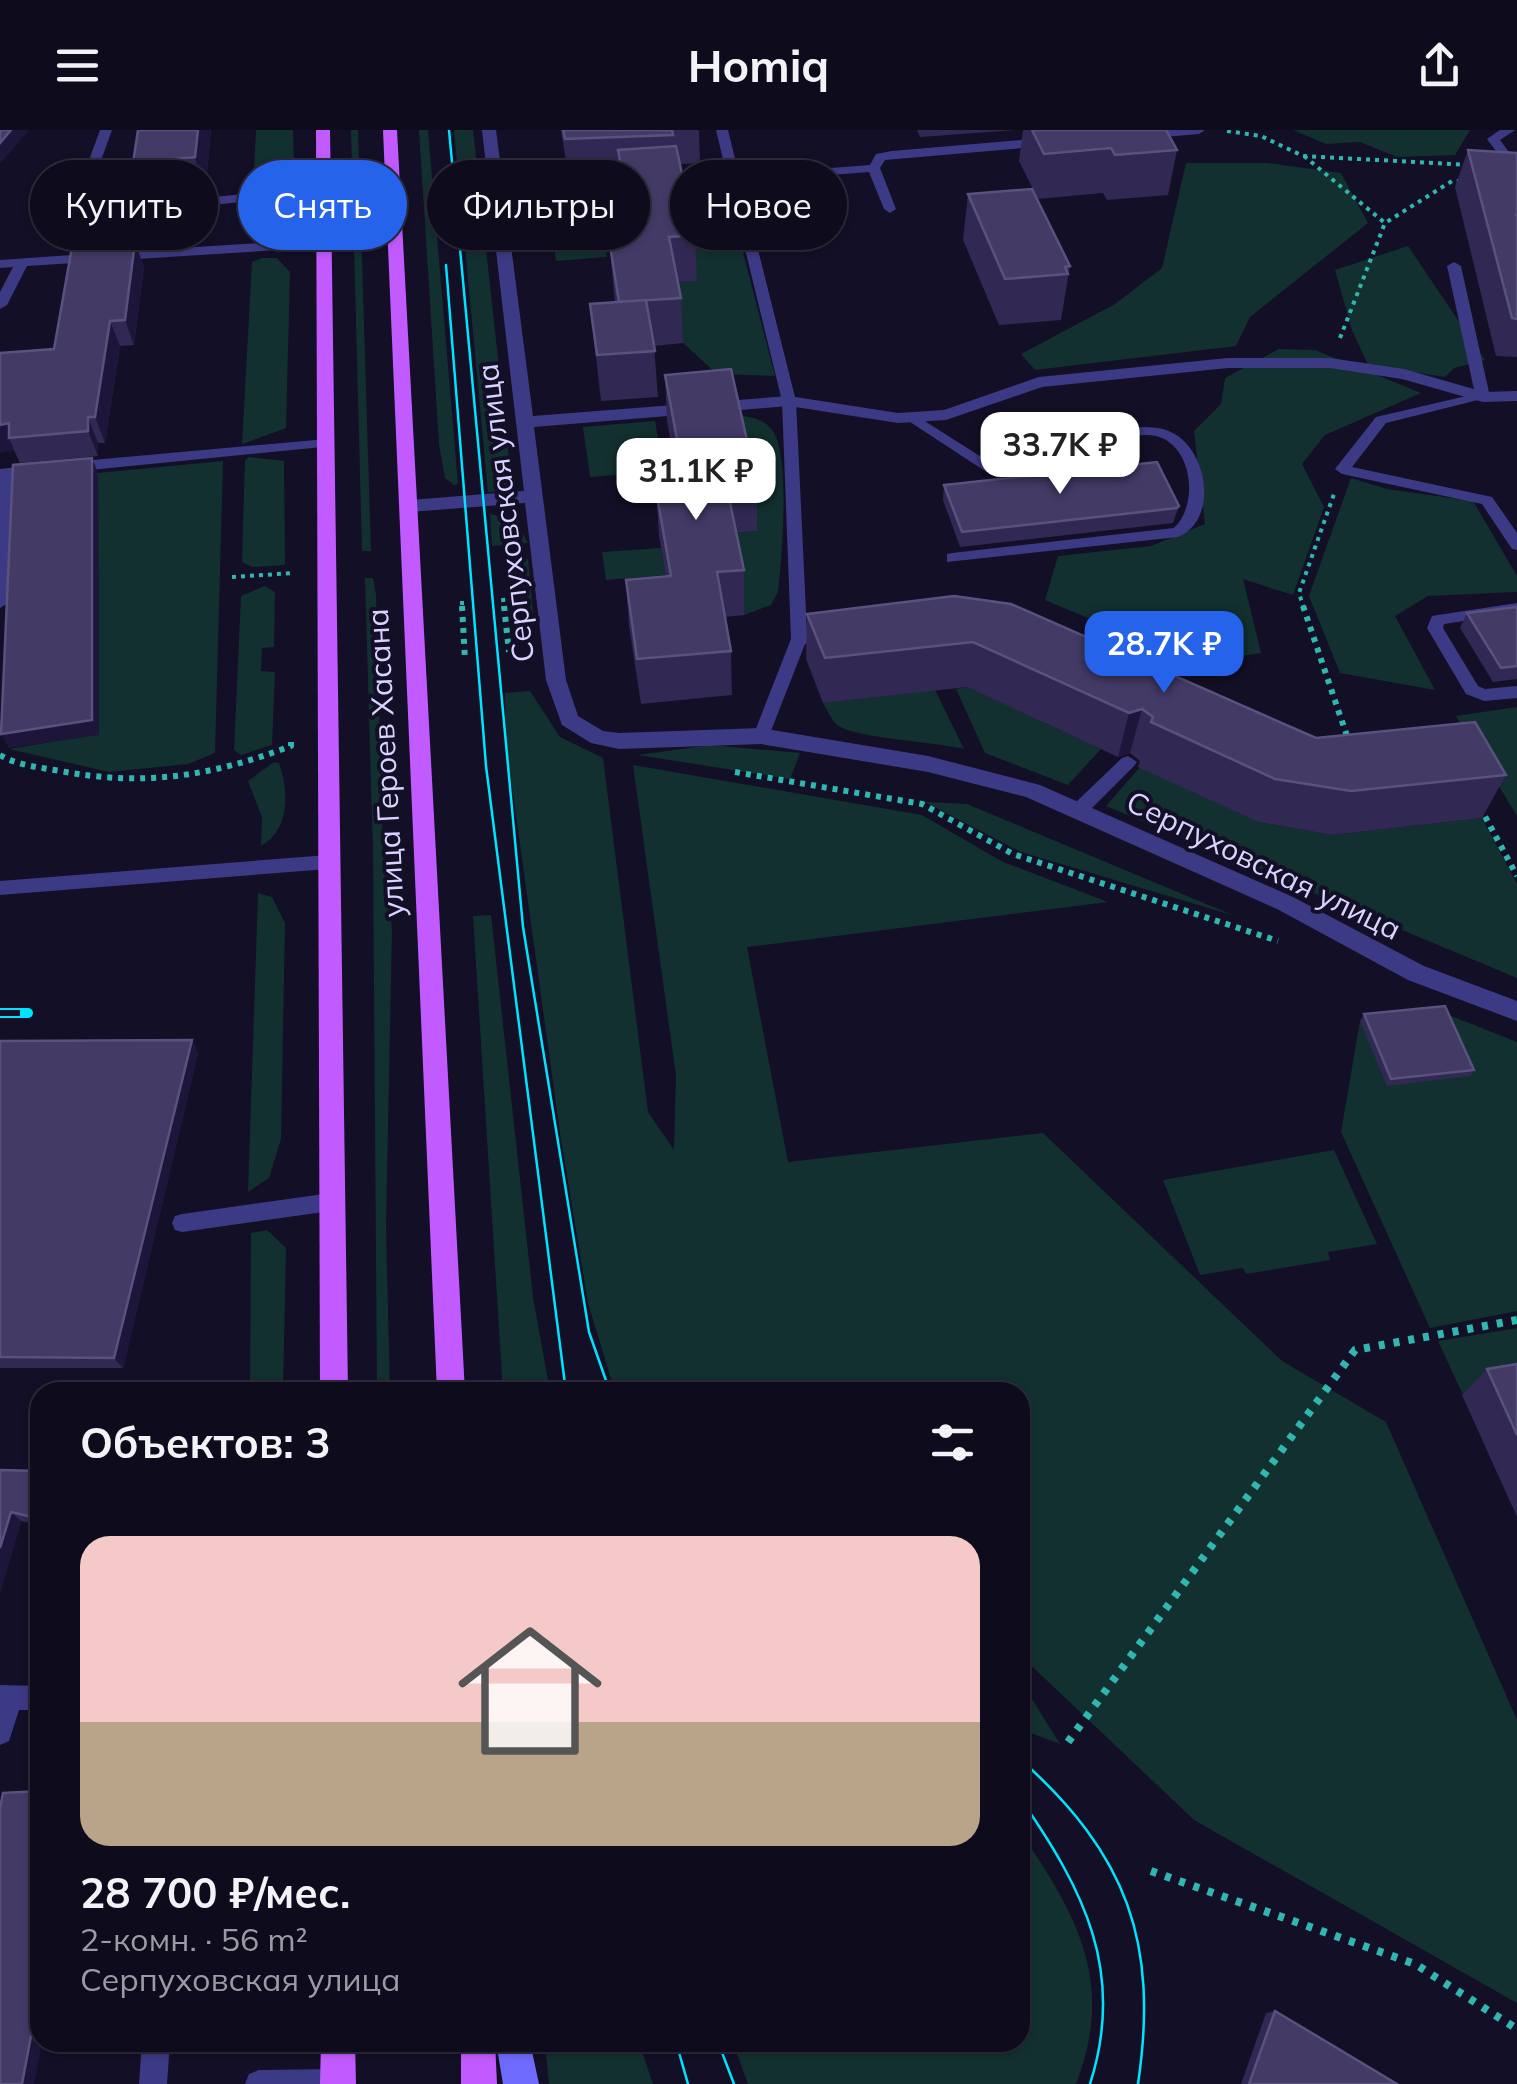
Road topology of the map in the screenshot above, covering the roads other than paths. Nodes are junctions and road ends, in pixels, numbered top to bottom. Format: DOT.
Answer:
graph roads {
  1 [pos="106,130"];
  2 [pos="323,130"];
  3 [pos="390,130"];
  4 [pos="489,130"];
  5 [pos="722,130"];
  6 [pos="1199,130"];
  7 [pos="1508,130"];
  8 [pos="1122,136"];
  9 [pos="1065,141"];
  10 [pos="95,160"];
  11 [pos="322,160"];
  12 [pos="493,160"];
  13 [pos="730,160"];
  14 [pos="874,168"];
  15 [pos="1514,169"];
  16 [pos="847,170"];
  17 [pos="890,209"];
  18 [pos="238,249"];
  19 [pos="78,250"];
  20 [pos="326,250"];
  21 [pos="504,250"];
  22 [pos="752,250"];
  23 [pos="79,258"];
  24 [pos="22,263"];
  25 [pos="0,264"];
  26 [pos="1454,266"];
  27 [pos="0,305"];
  28 [pos="1517,396"];
  29 [pos="1483,397"];
  30 [pos="788,401"];
  31 [pos="912,418"];
  32 [pos="525,422"];
  33 [pos="326,443"];
  34 [pos="4,473"];
  35 [pos="534,496"];
  36 [pos="410,506"];
  37 [pos="1517,507"];
  38 [pos="1494,510"];
  39 [pos="1517,545"];
  40 [pos="952,558"];
  41 [pos="0,602"];
  42 [pos="1517,608"];
  43 [pos="853,635"];
  44 [pos="799,639"];
  45 [pos="1517,692"];
  46 [pos="761,736"];
  47 [pos="1128,762"];
  48 [pos="1080,809"];
  49 [pos="328,862"];
  50 [pos="0,888"];
  51 [pos="1517,1011"];
  52 [pos="331,1202"];
  53 [pos="182,1223"];
  54 [pos="334,1382"];
  55 [pos="452,1382"];
  56 [pos="5,1698"];
  57 [pos="0,1732"];
  58 [pos="155,2052"];
  59 [pos="338,2052"];
  60 [pos="478,2052"];
  61 [pos="515,2052"];
  62 [pos="153,2084"];
  63 [pos="259,2084"];
  64 [pos="338,2084"];
  65 [pos="479,2084"];
  66 [pos="521,2084"];
  1 -- 10 [label="lane"];
  2 -- 11 [label="main road, улица Героев Хасана"];
  3 -- 36 [label="main road, улица Героев Хасана"];
  4 -- 12 [label="street, Серпуховская улица"];
  5 -- 13 [label="lane"];
  6 -- 8 [label="lane"];
  7 -- 15 [label="lane"];
  9 -- 14 [label="lane"];
  14 -- 16 [label="lane"];
  14 -- 17 [label="lane"];
  18 -- 23 [label="lane"];
  19 -- 23 [label="lane"];
  20 -- 33 [label="main road, улица Героев Хасана"];
  21 -- 32 [label="street, Серпуховская улица"];
  22 -- 30 [label="lane"];
  23 -- 24 [label="lane"];
  24 -- 25 [label="lane"];
  24 -- 27 [label="lane"];
  26 -- 29 [label="lane"];
  28 -- 29 [label="street"];
  29 -- 31 [label="street"];
  29 -- 38 [label="lane"];
  30 -- 31 [label="street"];
  30 -- 32 [label="street"];
  30 -- 44 [label="lane"];
  31 -- 40 [label="lane"];
  32 -- 35 [label="street, Серпуховская улица"];
  33 -- 34 [label="lane"];
  33 -- 49 [label="main road, улица Героев Хасана"];
  34 -- 41 [label="lane"];
  35 -- 36 [label="street"];
  35 -- 46 [label="street, Серпуховская улица"];
  36 -- 55 [label="main road, улица Героев Хасана"];
  37 -- 38 [label="lane"];
  38 -- 39 [label="lane"];
  42 -- 45 [label="lane"];
  43 -- 44 [label="lane"];
  44 -- 46 [label="lane"];
  46 -- 48 [label="street, Серпуховская улица"];
  47 -- 48 [label="lane"];
  48 -- 51 [label="street, Серпуховская улица"];
  49 -- 50 [label="lane"];
  49 -- 52 [label="main road, улица Героев Хасана"];
  52 -- 53 [label="lane"];
  52 -- 54 [label="main road, улица Героев Хасана"];
  56 -- 57 [label="lane"];
  58 -- 62 [label="lane"];
  59 -- 64 [label="main road"];
  60 -- 65 [label="main road"];
  61 -- 66 [label="main road"];
  63 -- 64 [label="lane"];
}
